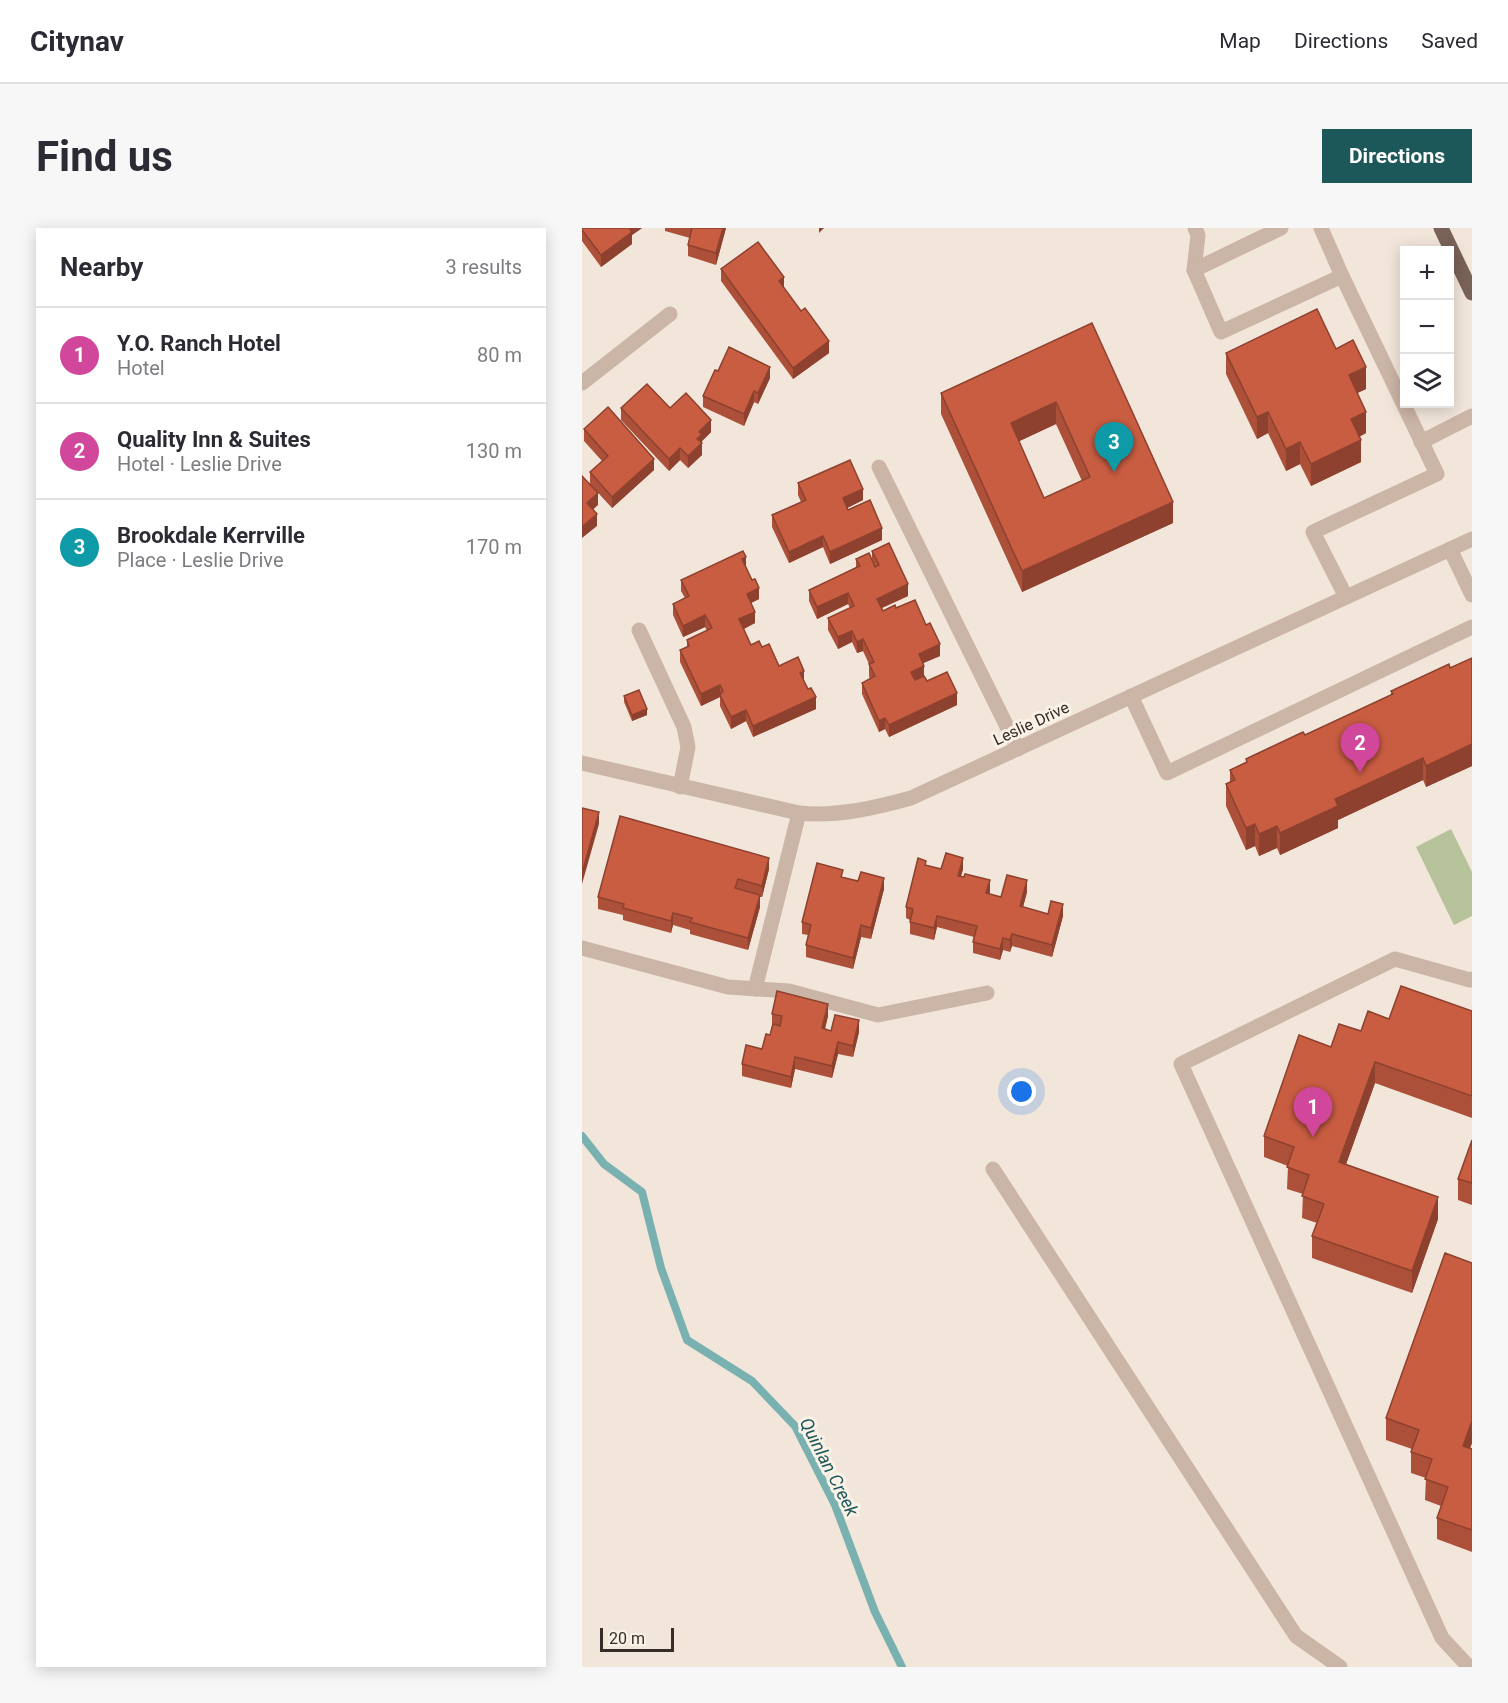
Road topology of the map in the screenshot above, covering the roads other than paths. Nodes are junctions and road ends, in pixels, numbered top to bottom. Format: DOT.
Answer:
graph roads {
  1 [pos="1195,228"];
  2 [pos="1281,228"];
  3 [pos="1321,228"];
  4 [pos="1441,228"];
  5 [pos="1194,270"];
  6 [pos="1342,276"];
  7 [pos="1472,293"];
  8 [pos="670,314"];
  9 [pos="582,383"];
  10 [pos="1472,416"];
  11 [pos="1421,442"];
  12 [pos="879,467"];
  13 [pos="1472,539"];
  14 [pos="1450,549"];
  15 [pos="1472,595"];
  16 [pos="1346,597"];
  17 [pos="1472,627"];
  18 [pos="639,630"];
  19 [pos="1131,696"];
  20 [pos="1018,748"];
  21 [pos="582,763"];
  22 [pos="680,787"];
  23 [pos="799,813"];
  24 [pos="582,948"];
  25 [pos="1472,979"];
  26 [pos="755,989"];
  27 [pos="987,993"];
  28 [pos="993,1169"];
  29 [pos="1340,1667"];
  30 [pos="1469,1667"];
  1 -- 5 [label="street"];
  2 -- 5 [label="street"];
  3 -- 6 [label="street"];
  4 -- 7 [label="main road"];
  5 -- 6 [label="street"];
  6 -- 11 [label="street"];
  8 -- 9 [label="street"];
  10 -- 11 [label="street"];
  11 -- 16 [label="street"];
  12 -- 20 [label="street"];
  13 -- 14 [label="street, Leslie Drive"];
  14 -- 15 [label="street"];
  14 -- 16 [label="street, Leslie Drive"];
  16 -- 19 [label="street, Leslie Drive"];
  17 -- 19 [label="street"];
  18 -- 22 [label="street"];
  19 -- 20 [label="street, Leslie Drive"];
  20 -- 23 [label="street, Leslie Drive"];
  21 -- 22 [label="street, Leslie Drive"];
  22 -- 23 [label="street, Leslie Drive"];
  23 -- 26 [label="street"];
  24 -- 26 [label="street"];
  25 -- 30 [label="street"];
  26 -- 27 [label="street"];
  28 -- 29 [label="street"];
}
